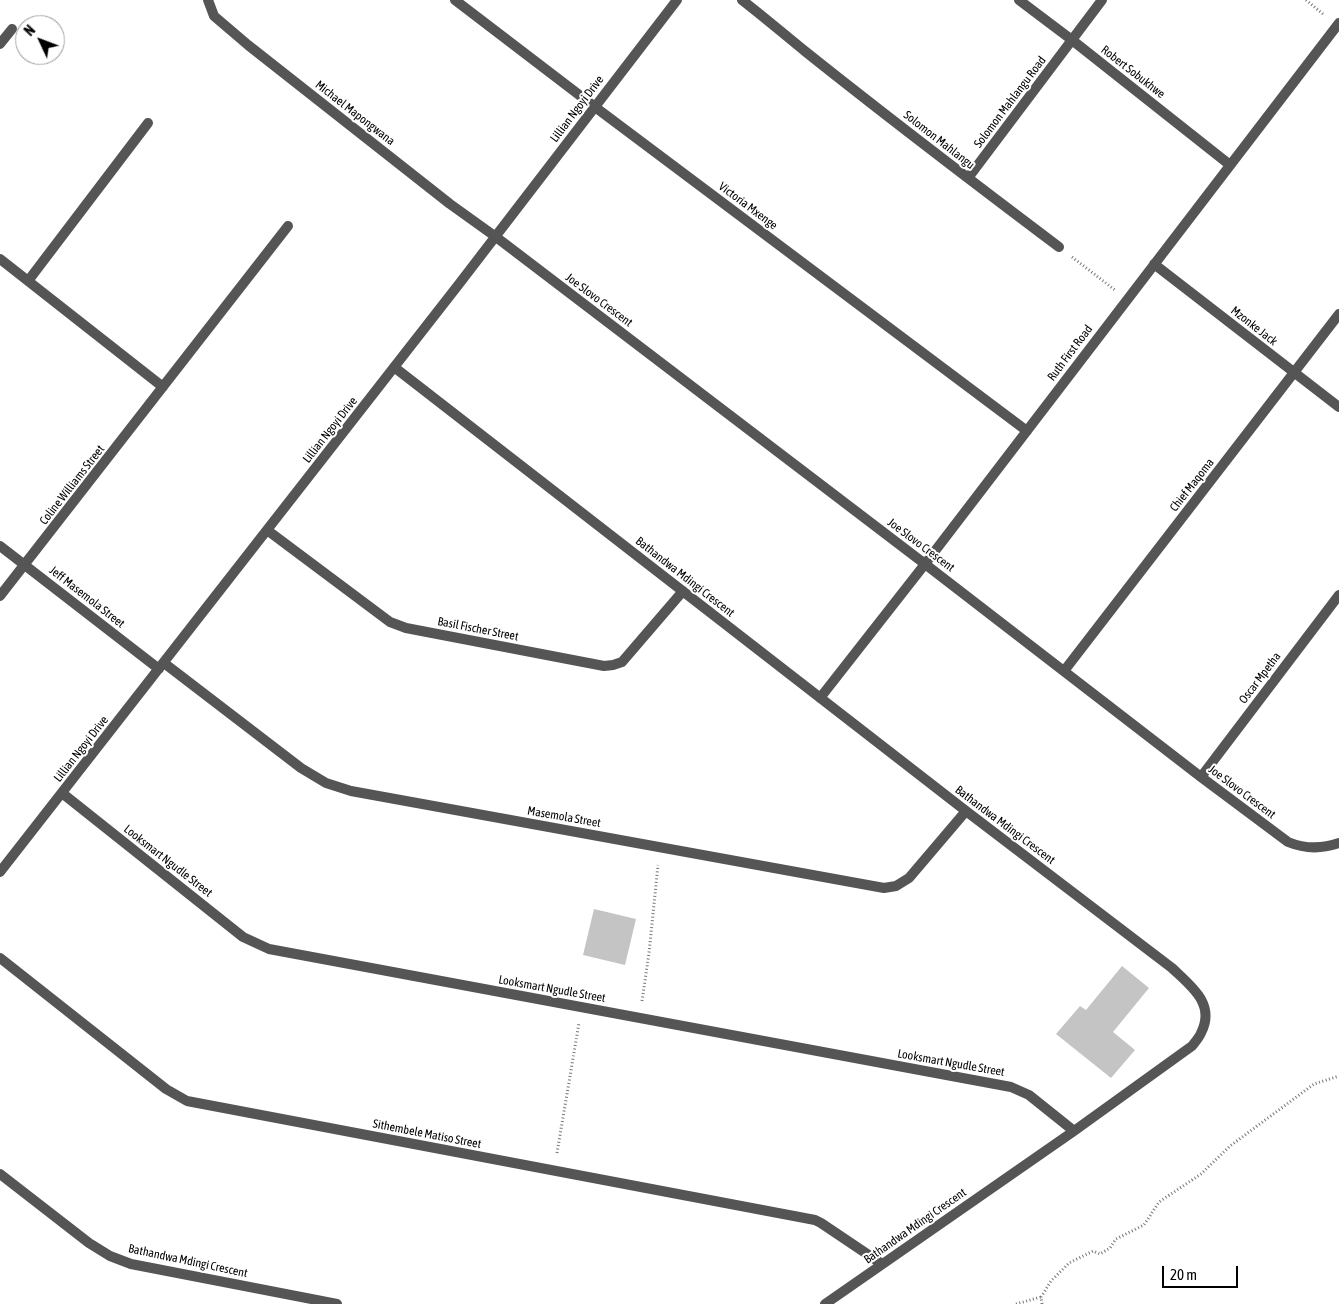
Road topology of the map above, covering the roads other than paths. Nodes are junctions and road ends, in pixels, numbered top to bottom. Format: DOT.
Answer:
graph roads {
  1 [pos="208,0"];
  2 [pos="456,0"];
  3 [pos="676,0"];
  4 [pos="742,0"];
  5 [pos="1019,0"];
  6 [pos="1102,0"];
  7 [pos="1339,23"];
  8 [pos="12,29"];
  9 [pos="1072,40"];
  10 [pos="0,44"];
  11 [pos="595,107"];
  12 [pos="148,123"];
  13 [pos="1230,165"];
  14 [pos="968,178"];
  15 [pos="288,226"];
  16 [pos="496,237"];
  17 [pos="1059,247"];
  18 [pos="0,259"];
  19 [pos="1154,264"];
  20 [pos="28,281"];
  21 [pos="1339,314"];
  22 [pos="394,367"];
  23 [pos="1294,372"];
  24 [pos="163,387"];
  25 [pos="1339,407"];
  26 [pos="1027,431"];
  27 [pos="267,530"];
  28 [pos="0,546"];
  29 [pos="925,564"];
  30 [pos="25,565"];
  31 [pos="683,591"];
  32 [pos="1339,594"];
  33 [pos="0,596"];
  34 [pos="161,666"];
  35 [pos="1064,670"];
  36 [pos="820,698"];
  37 [pos="1202,777"];
  38 [pos="62,793"];
  39 [pos="966,811"];
  40 [pos="1339,843"];
  41 [pos="0,872"];
  42 [pos="0,958"];
  43 [pos="1074,1131"];
  44 [pos="0,1174"];
  45 [pos="882,1264"];
  46 [pos="338,1304"];
  47 [pos="825,1304"];
  1 -- 16 [label="street, Michael Mapongwana"];
  2 -- 11 [label="street, Victoria Mxenge"];
  3 -- 11 [label="street, Lillian Ngoyi Drive"];
  4 -- 14 [label="street, Solomon Mahlangu"];
  5 -- 9 [label="street, Robert Sobukhwe"];
  6 -- 9 [label="street, Solomon Mahlangu Road"];
  7 -- 13 [label="street, Ruth First Road"];
  8 -- 10 [label="street"];
  9 -- 13 [label="street, Robert Sobukhwe"];
  9 -- 14 [label="street, Solomon Mahlangu Road"];
  11 -- 16 [label="street, Lillian Ngoyi Drive"];
  11 -- 26 [label="street, Victoria Mxenge"];
  12 -- 20 [label="street"];
  13 -- 19 [label="street, Ruth First Road"];
  14 -- 17 [label="street, Solomon Mahlangu"];
  15 -- 24 [label="street, Coline Williams Street"];
  16 -- 22 [label="street, Lillian Ngoyi Drive"];
  16 -- 29 [label="street, Joe Slovo Crescent"];
  18 -- 20 [label="street"];
  19 -- 23 [label="street, Mzonke Jack"];
  19 -- 26 [label="street, Ruth First Road"];
  20 -- 24 [label="street"];
  21 -- 23 [label="street, Chief Maqoma"];
  22 -- 27 [label="street, Lillian Ngoyi Drive"];
  22 -- 31 [label="street, Bathandwa Mdingi Crescent"];
  23 -- 25 [label="street, Mzonke Jack"];
  23 -- 35 [label="street, Chief Maqoma"];
  24 -- 30 [label="street, Coline Williams Street"];
  26 -- 29 [label="street, Ruth First Road"];
  27 -- 31 [label="street, Basil Fischer Street"];
  27 -- 34 [label="street, Lillian Ngoyi Drive"];
  28 -- 30 [label="street, Jeff Masemola Street"];
  29 -- 35 [label="street, Joe Slovo Crescent"];
  29 -- 36 [label="street, Ruth First Road"];
  30 -- 33 [label="street, Coline Williams Street"];
  30 -- 34 [label="street, Jeff Masemola Street"];
  31 -- 36 [label="street, Bathandwa Mdingi Crescent"];
  32 -- 37 [label="street, Oscar Mpetha"];
  34 -- 38 [label="street, Lillian Ngoyi Drive"];
  34 -- 39 [label="street, Masemola Street"];
  35 -- 37 [label="street, Joe Slovo Crescent"];
  36 -- 39 [label="street, Bathandwa Mdingi Crescent"];
  37 -- 40 [label="street, Joe Slovo Crescent"];
  38 -- 41 [label="street, Lillian Ngoyi Drive"];
  38 -- 43 [label="street, Looksmart Ngudle Street"];
  39 -- 43 [label="street, Bathandwa Mdingi Crescent"];
  42 -- 45 [label="street, Sithembele Matiso Street"];
  43 -- 45 [label="street, Bathandwa Mdingi Crescent"];
  44 -- 46 [label="street, Bathandwa Mdingi Crescent"];
  45 -- 47 [label="street, Bathandwa Mdingi Crescent"];
}
